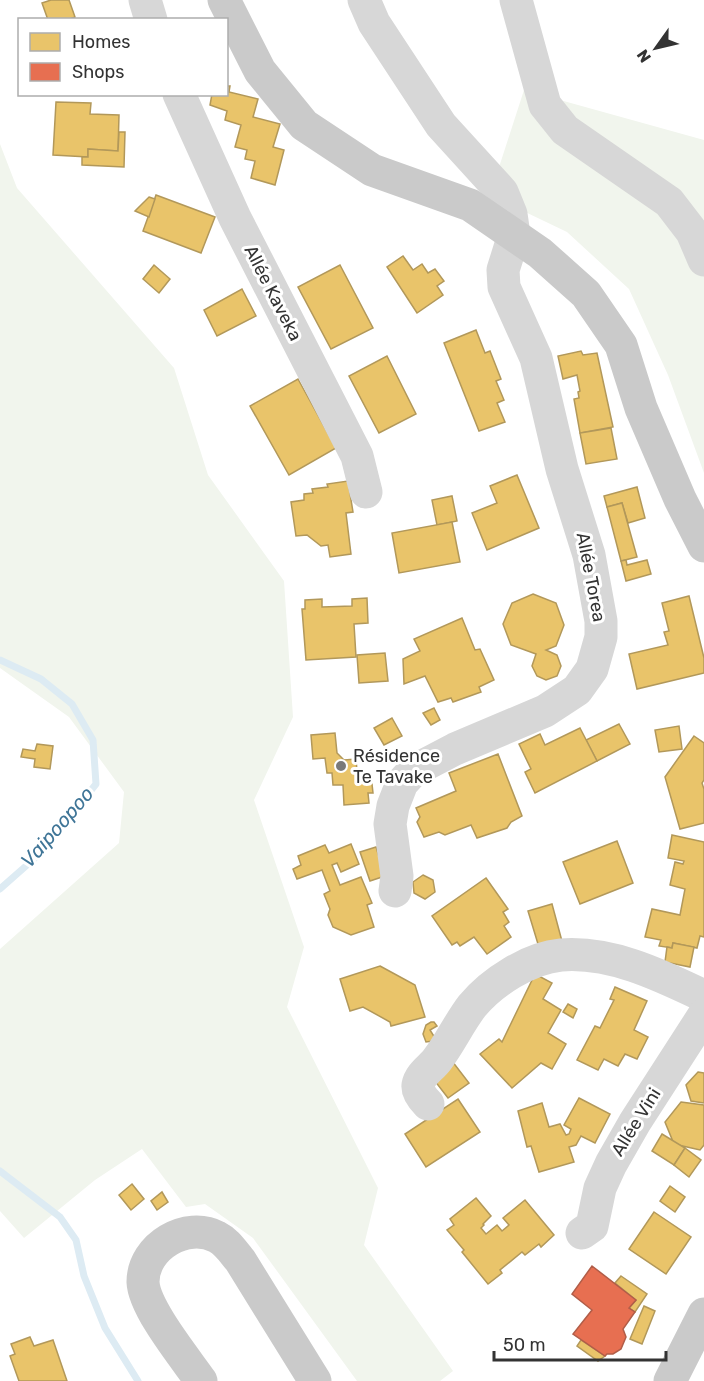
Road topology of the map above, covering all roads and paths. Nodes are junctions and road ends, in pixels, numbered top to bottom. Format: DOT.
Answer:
graph roads {
  1 [pos="145,0"];
  2 [pos="224,0"];
  3 [pos="364,0"];
  4 [pos="516,0"];
  5 [pos="150,18"];
  6 [pos="180,96"];
  7 [pos="514,235"];
  8 [pos="704,260"];
  9 [pos="366,492"];
  10 [pos="704,546"];
  11 [pos="395,891"];
  12 [pos="704,996"];
  13 [pos="704,1015"];
  14 [pos="428,1104"];
  15 [pos="582,1233"];
  16 [pos="704,1314"];
  17 [pos="201,1381"];
  18 [pos="315,1381"];
  19 [pos="670,1381"];
  1 -- 5 [label="street"];
  2 -- 7 [label="main road"];
  3 -- 7 [label="street"];
  4 -- 8 [label="street"];
  6 -- 9 [label="street, Allée Kaveka"];
  7 -- 10 [label="main road"];
  7 -- 11 [label="street, Allée Torea"];
  12 -- 14 [label="street"];
  13 -- 15 [label="street, Allée Vini"];
  16 -- 19 [label="main road"];
  17 -- 18 [label="main road"];
}
